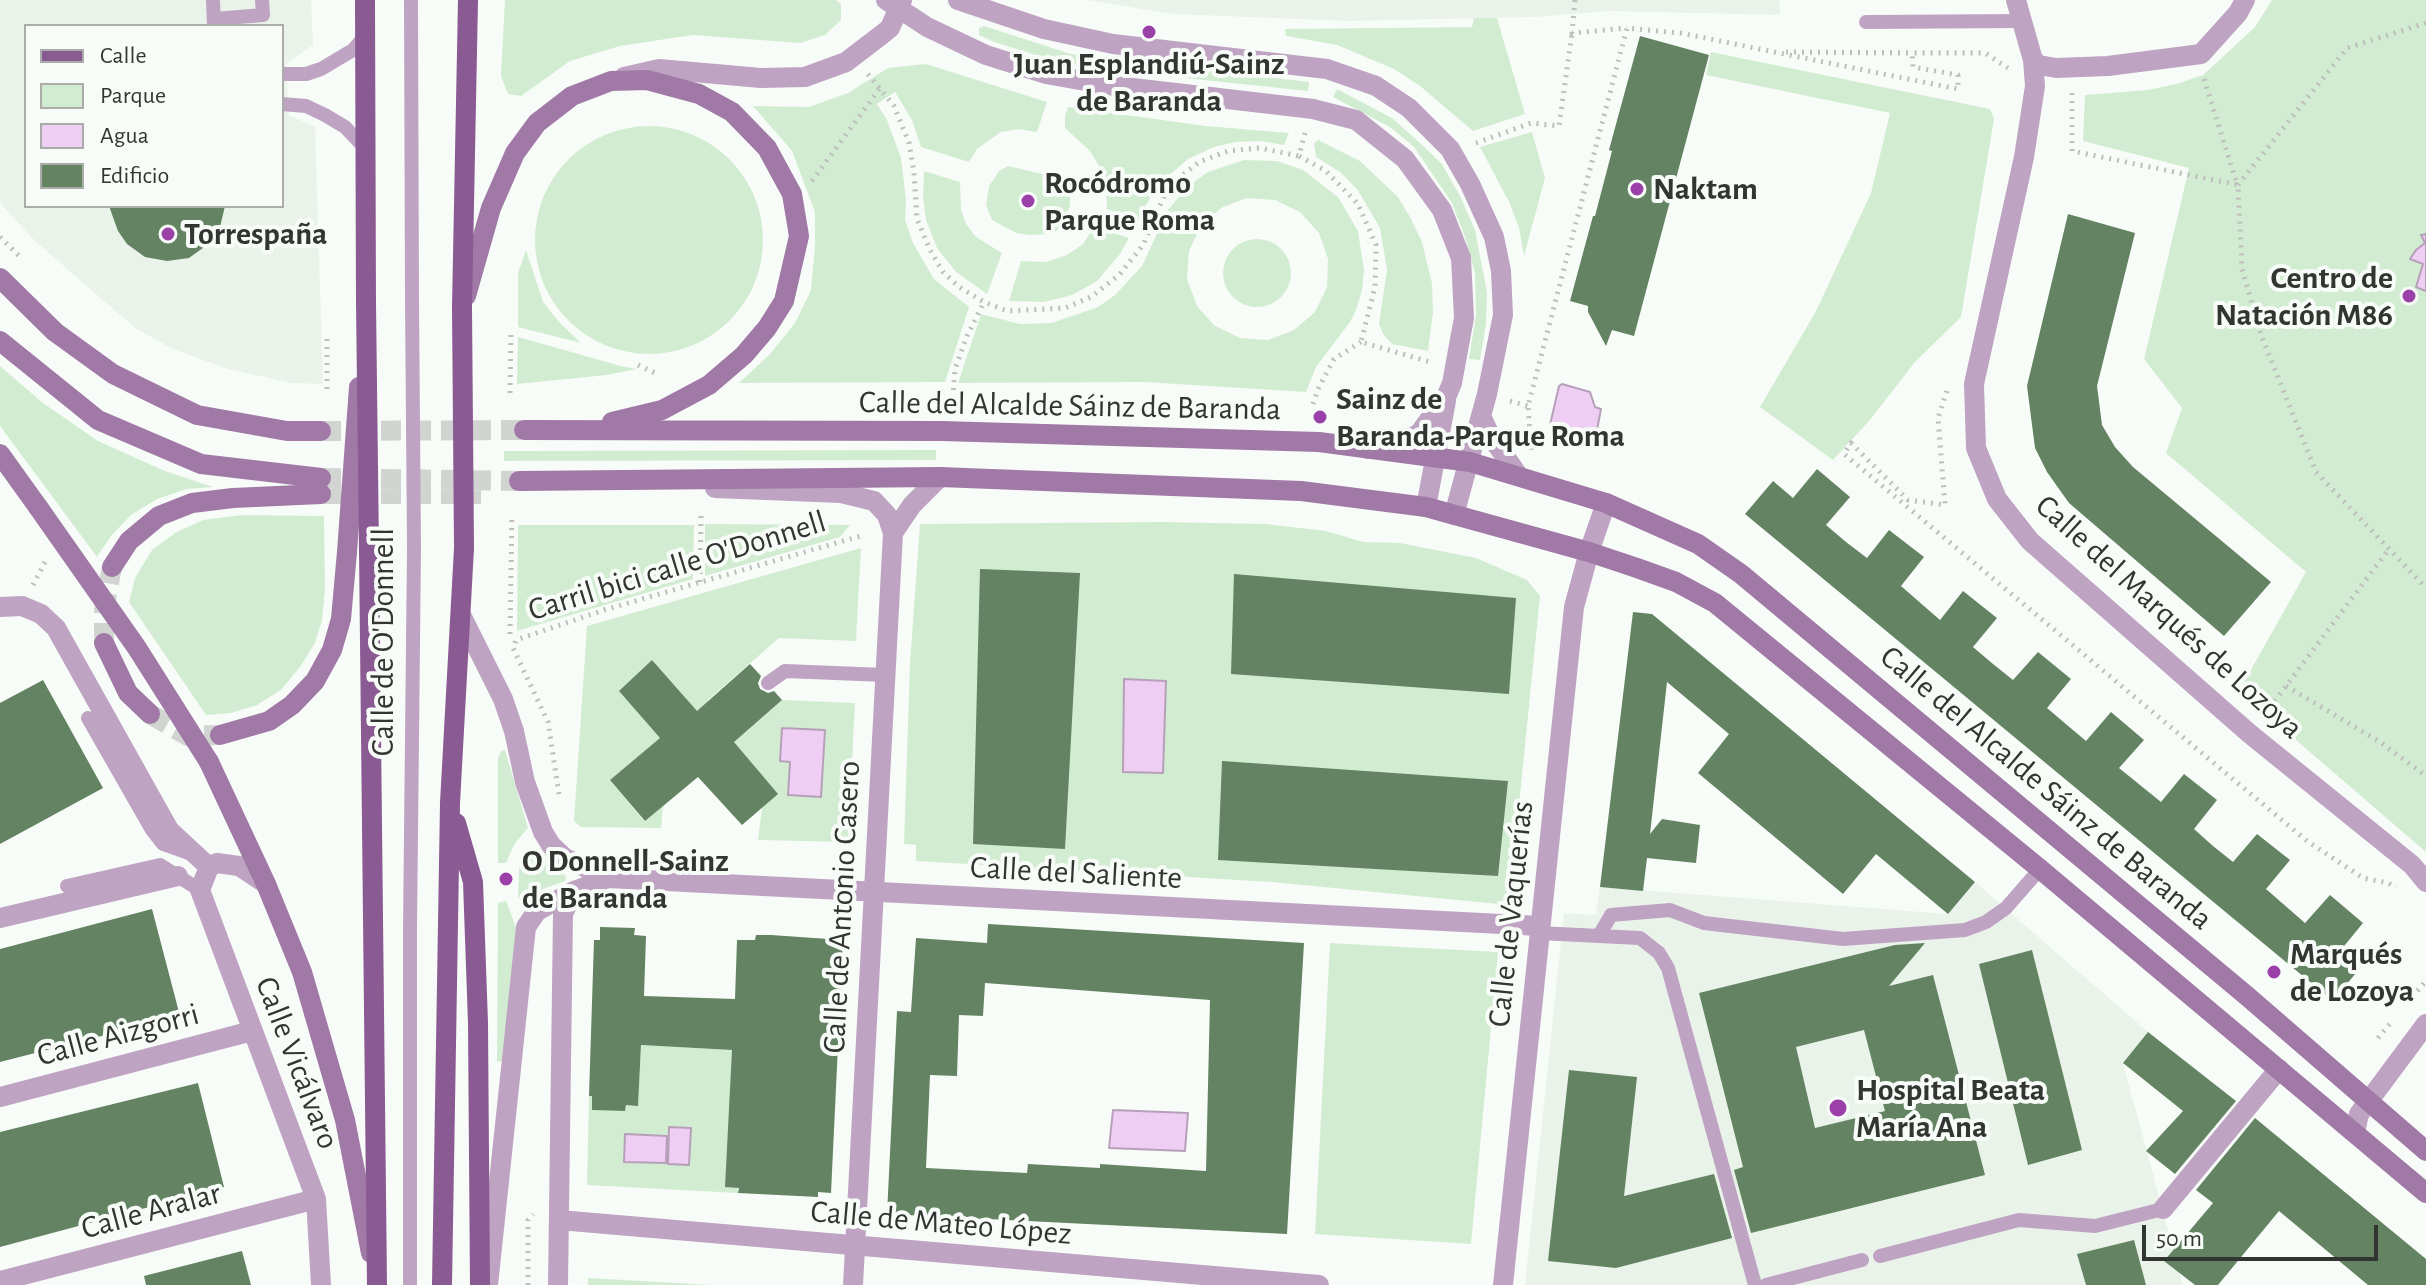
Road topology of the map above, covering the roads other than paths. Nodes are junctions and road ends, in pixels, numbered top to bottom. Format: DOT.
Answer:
graph roads {
  1 [pos="213,0"];
  2 [pos="262,0"];
  3 [pos="365,0"];
  4 [pos="411,0"];
  5 [pos="468,0"];
  6 [pos="958,0"];
  7 [pos="2016,0"];
  8 [pos="2245,0"];
  9 [pos="895,3"];
  10 [pos="2023,21"];
  11 [pos="214,22"];
  12 [pos="1866,22"];
  13 [pos="365,36"];
  14 [pos="2033,60"];
  15 [pos="284,74"];
  16 [pos="611,81"];
  17 [pos="284,104"];
  18 [pos="365,148"];
  19 [pos="0,278"];
  20 [pos="366,303"];
  21 [pos="462,307"];
  22 [pos="0,341"];
  23 [pos="1447,395"];
  24 [pos="1481,416"];
  25 [pos="321,431"];
  26 [pos="1368,449"];
  27 [pos="0,454"];
  28 [pos="1437,457"];
  29 [pos="1470,462"];
  30 [pos="940,477"];
  31 [pos="1526,478"];
  32 [pos="643,481"];
  33 [pos="517,487"];
  34 [pos="1606,503"];
  35 [pos="1426,507"];
  36 [pos="1454,515"];
  37 [pos="893,533"];
  38 [pos="1589,552"];
  39 [pos="112,567"];
  40 [pos="0,607"];
  41 [pos="462,617"];
  42 [pos="104,643"];
  43 [pos="885,675"];
  44 [pos="768,683"];
  45 [pos="150,714"];
  46 [pos="88,718"];
  47 [pos="220,735"];
  48 [pos="450,803"];
  49 [pos="203,862"];
  50 [pos="2040,869"];
  51 [pos="174,877"];
  52 [pos="608,878"];
  53 [pos="2426,882"];
  54 [pos="266,884"];
  55 [pos="67,886"];
  56 [pos="200,890"];
  57 [pos="574,891"];
  58 [pos="872,892"];
  59 [pos="0,918"];
  60 [pos="1540,930"];
  61 [pos="1600,934"];
  62 [pos="2426,1024"];
  63 [pos="246,1032"];
  64 [pos="2279,1069"];
  65 [pos="0,1097"];
  66 [pos="2368,1102"];
  67 [pos="2355,1132"];
  68 [pos="2426,1151"];
  69 [pos="2426,1193"];
  70 [pos="310,1201"];
  71 [pos="2163,1209"];
  72 [pos="559,1220"];
  73 [pos="855,1246"];
  74 [pos="1880,1256"];
  75 [pos="1862,1260"];
  76 [pos="0,1281"];
  77 [pos="377,1283"];
  78 [pos="321,1285"];
  79 [pos="410,1285"];
  80 [pos="442,1285"];
  81 [pos="480,1285"];
  82 [pos="488,1285"];
  83 [pos="558,1285"];
  84 [pos="853,1285"];
  85 [pos="1319,1285"];
  86 [pos="1503,1285"];
  87 [pos="1755,1285"];
  88 [pos="1766,1285"];
  1 -- 11 [label="lane"];
  2 -- 11 [label="lane"];
  3 -- 13 [label="main road, Calle de O'Donnell"];
  4 -- 79 [label="lane, Calle de O'Donnell, bridge"];
  5 -- 21 [label="main road"];
  6 -- 24 [label="street"];
  7 -- 10 [label="street, Calle del Marqués de Lozoya"];
  8 -- 14 [label="street"];
  9 -- 16 [label="street"];
  9 -- 23 [label="street"];
  10 -- 12 [label="lane"];
  10 -- 14 [label="street, Calle del Marqués de Lozoya"];
  13 -- 15 [label="lane"];
  13 -- 18 [label="main road, Calle de O'Donnell"];
  14 -- 53 [label="street, Calle del Marqués de Lozoya"];
  16 -- 21 [label="street"];
  16 -- 26 [label="street, Calle del Alcalde Sáinz de Baranda"];
  17 -- 18 [label="lane"];
  18 -- 20 [label="main road, Calle de O'Donnell"];
  19 -- 25 [label="street"];
  20 -- 47 [label="street, bridge"];
  20 -- 77 [label="main road, Calle de O'Donnell, bridge"];
  21 -- 41 [label="main road, bridge"];
  22 -- 39 [label="street"];
  23 -- 26 [label="street"];
  23 -- 28 [label="street"];
  24 -- 29 [label="street"];
  24 -- 31 [label="street"];
  26 -- 28 [label="street, Calle del Alcalde Sáinz de Baranda"];
  27 -- 54 [label="street, Calle de O'Donnell, bridge"];
  28 -- 29 [label="street, Calle del Alcalde Sáinz de Baranda"];
  28 -- 35 [label="street"];
  29 -- 31 [label="street, Calle del Alcalde Sáinz de Baranda"];
  29 -- 36 [label="street"];
  30 -- 32 [label="street, Calle del Alcalde Sáinz de Baranda"];
  30 -- 35 [label="street, Calle del Alcalde Sáinz de Baranda"];
  30 -- 37 [label="street"];
  31 -- 34 [label="street, Calle del Alcalde Sáinz de Baranda"];
  32 -- 33 [label="street, Calle del Alcalde Sáinz de Baranda"];
  32 -- 37 [label="street"];
  34 -- 38 [label="street"];
  34 -- 66 [label="street, Calle del Alcalde Sáinz de Baranda"];
  35 -- 36 [label="street, Calle del Alcalde Sáinz de Baranda"];
  36 -- 38 [label="street, Calle del Alcalde Sáinz de Baranda"];
  37 -- 43 [label="street, Calle de Antonio Casero"];
  38 -- 50 [label="street, Calle del Alcalde Sáinz de Baranda"];
  38 -- 60 [label="street, Calle de Vaquerías"];
  40 -- 49 [label="street"];
  41 -- 48 [label="main road"];
  41 -- 52 [label="street"];
  42 -- 45 [label="street"];
  43 -- 44 [label="lane"];
  43 -- 58 [label="street, Calle de Antonio Casero"];
  46 -- 49 [label="lane"];
  48 -- 80 [label="main road"];
  48 -- 81 [label="main road"];
  49 -- 54 [label="street"];
  49 -- 56 [label="street"];
  50 -- 61 [label="lane"];
  50 -- 64 [label="street, Calle del Alcalde Sáinz de Baranda"];
  51 -- 55 [label="lane"];
  51 -- 56 [label="lane"];
  51 -- 59 [label="street"];
  52 -- 57 [label="street"];
  52 -- 58 [label="street, Calle del Saliente"];
  54 -- 77 [label="street, Calle de O'Donnell"];
  56 -- 63 [label="street, Calle Vicálvaro"];
  57 -- 72 [label="street"];
  57 -- 82 [label="street"];
  58 -- 60 [label="street, Calle del Saliente"];
  58 -- 73 [label="street, Calle de Antonio Casero"];
  60 -- 61 [label="lane"];
  60 -- 86 [label="street, Calle de Vaquerías"];
  61 -- 87 [label="lane"];
  62 -- 66 [label="street"];
  63 -- 65 [label="street, Calle Aizgorri"];
  63 -- 70 [label="street, Calle Vicálvaro"];
  64 -- 67 [label="street, Calle del Alcalde Sáinz de Baranda"];
  64 -- 71 [label="street"];
  66 -- 67 [label="street"];
  66 -- 68 [label="street, Calle del Alcalde Sáinz de Baranda"];
  67 -- 69 [label="street, Calle del Alcalde Sáinz de Baranda"];
  70 -- 76 [label="street, Calle Aralar"];
  70 -- 78 [label="street, Calle Vicálvaro"];
  71 -- 74 [label="lane"];
  72 -- 73 [label="street, Calle de Mateo López"];
  72 -- 83 [label="street"];
  73 -- 84 [label="street, Calle de Antonio Casero"];
  73 -- 85 [label="street, Calle de Mateo López"];
  75 -- 88 [label="lane"];
}
